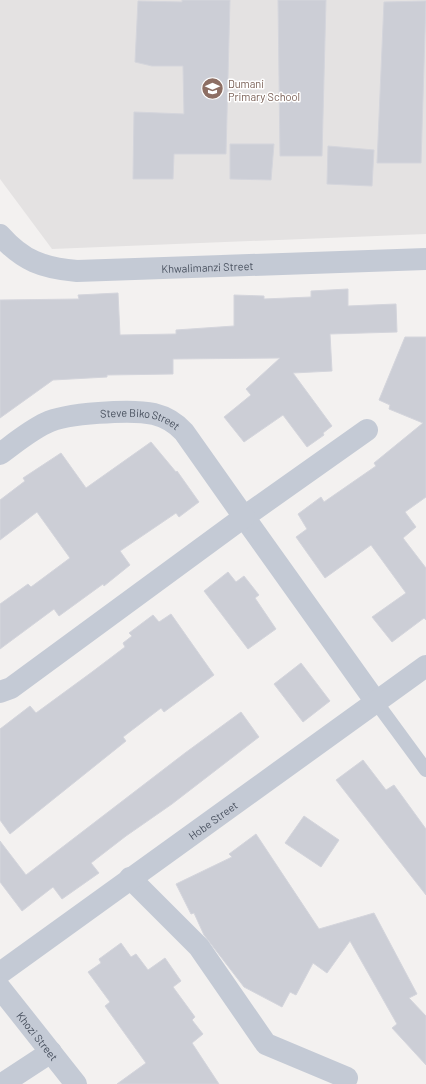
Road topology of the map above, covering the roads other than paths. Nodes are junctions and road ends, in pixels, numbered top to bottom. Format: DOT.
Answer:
graph roads {
  1 [pos="0,235"];
  2 [pos="426,259"];
  3 [pos="367,430"];
  4 [pos="0,454"];
  5 [pos="244,517"];
  6 [pos="426,666"];
  7 [pos="0,692"];
  8 [pos="376,702"];
  9 [pos="426,770"];
  10 [pos="130,878"];
  11 [pos="0,973"];
  12 [pos="0,988"];
  13 [pos="51,1052"];
  14 [pos="347,1078"];
  15 [pos="2,1084"];
  16 [pos="76,1084"];
  1 -- 2 [label="street, Khwalimanzi Street"];
  3 -- 5 [label="street"];
  4 -- 5 [label="street, Steve Biko Street"];
  5 -- 7 [label="street"];
  5 -- 8 [label="street, Steve Biko Street"];
  6 -- 8 [label="street, Hobe Street"];
  8 -- 9 [label="lane"];
  8 -- 10 [label="street, Hobe Street"];
  10 -- 11 [label="street, Hobe Street"];
  10 -- 14 [label="street"];
  12 -- 13 [label="street, Khozi Street"];
  13 -- 15 [label="street"];
  13 -- 16 [label="street, Khozi Street"];
}
